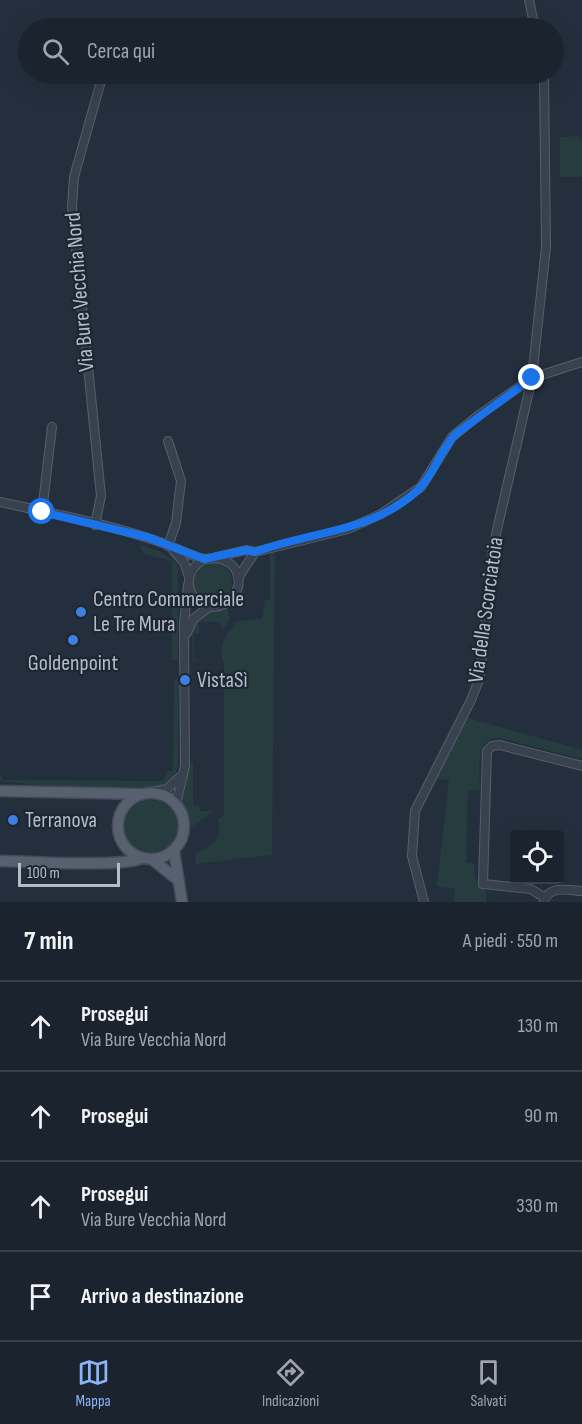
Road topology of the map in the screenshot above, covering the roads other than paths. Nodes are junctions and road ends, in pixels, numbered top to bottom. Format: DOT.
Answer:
graph roads {
  1 [pos="529,0"];
  2 [pos="533,18"];
  3 [pos="100,84"];
  4 [pos="544,84"];
  5 [pos="582,362"];
  6 [pos="532,378"];
  7 [pos="52,427"];
  8 [pos="168,441"];
  9 [pos="0,502"];
  10 [pos="42,512"];
  11 [pos="95,525"];
  12 [pos="168,546"];
  13 [pos="255,552"];
  14 [pos="216,557"];
  15 [pos="204,559"];
  16 [pos="238,579"];
  17 [pos="189,581"];
  18 [pos="209,607"];
  19 [pos="186,636"];
  20 [pos="582,766"];
  21 [pos="183,772"];
  22 [pos="0,791"];
  23 [pos="147,793"];
  24 [pos="176,804"];
  25 [pos="174,851"];
  26 [pos="147,859"];
  27 [pos="0,861"];
  28 [pos="179,881"];
  29 [pos="582,891"];
  30 [pos="181,899"];
  31 [pos="545,900"];
  32 [pos="424,902"];
  1 -- 2 [label="street"];
  3 -- 11 [label="street, Via Bure Vecchia Nord"];
  4 -- 6 [label="street, Via della Scorciatoia"];
  5 -- 6 [label="street"];
  6 -- 13 [label="street"];
  6 -- 32 [label="street, Via della Scorciatoia"];
  7 -- 10 [label="street"];
  8 -- 12 [label="street"];
  9 -- 10 [label="street"];
  10 -- 11 [label="street"];
  11 -- 12 [label="street"];
  12 -- 15 [label="street"];
  12 -- 17 [label="street"];
  13 -- 14 [label="street"];
  13 -- 16 [label="street"];
  14 -- 15 [label="street"];
  14 -- 16 [label="street"];
  15 -- 17 [label="street"];
  16 -- 18 [label="street"];
  17 -- 18 [label="street"];
  17 -- 19 [label="street"];
  18 -- 19 [label="street"];
  19 -- 21 [label="street"];
  20 -- 31 [label="street"];
  21 -- 23 [label="street"];
  21 -- 24 [label="street"];
  22 -- 23 [label="main road"];
  23 -- 24 [label="main road"];
  23 -- 26 [label="main road"];
  24 -- 25 [label="main road"];
  25 -- 26 [label="main road"];
  25 -- 28 [label="main road"];
  26 -- 27 [label="main road"];
  26 -- 28 [label="main road"];
  28 -- 30 [label="main road"];
  29 -- 31 [label="street"];
}
